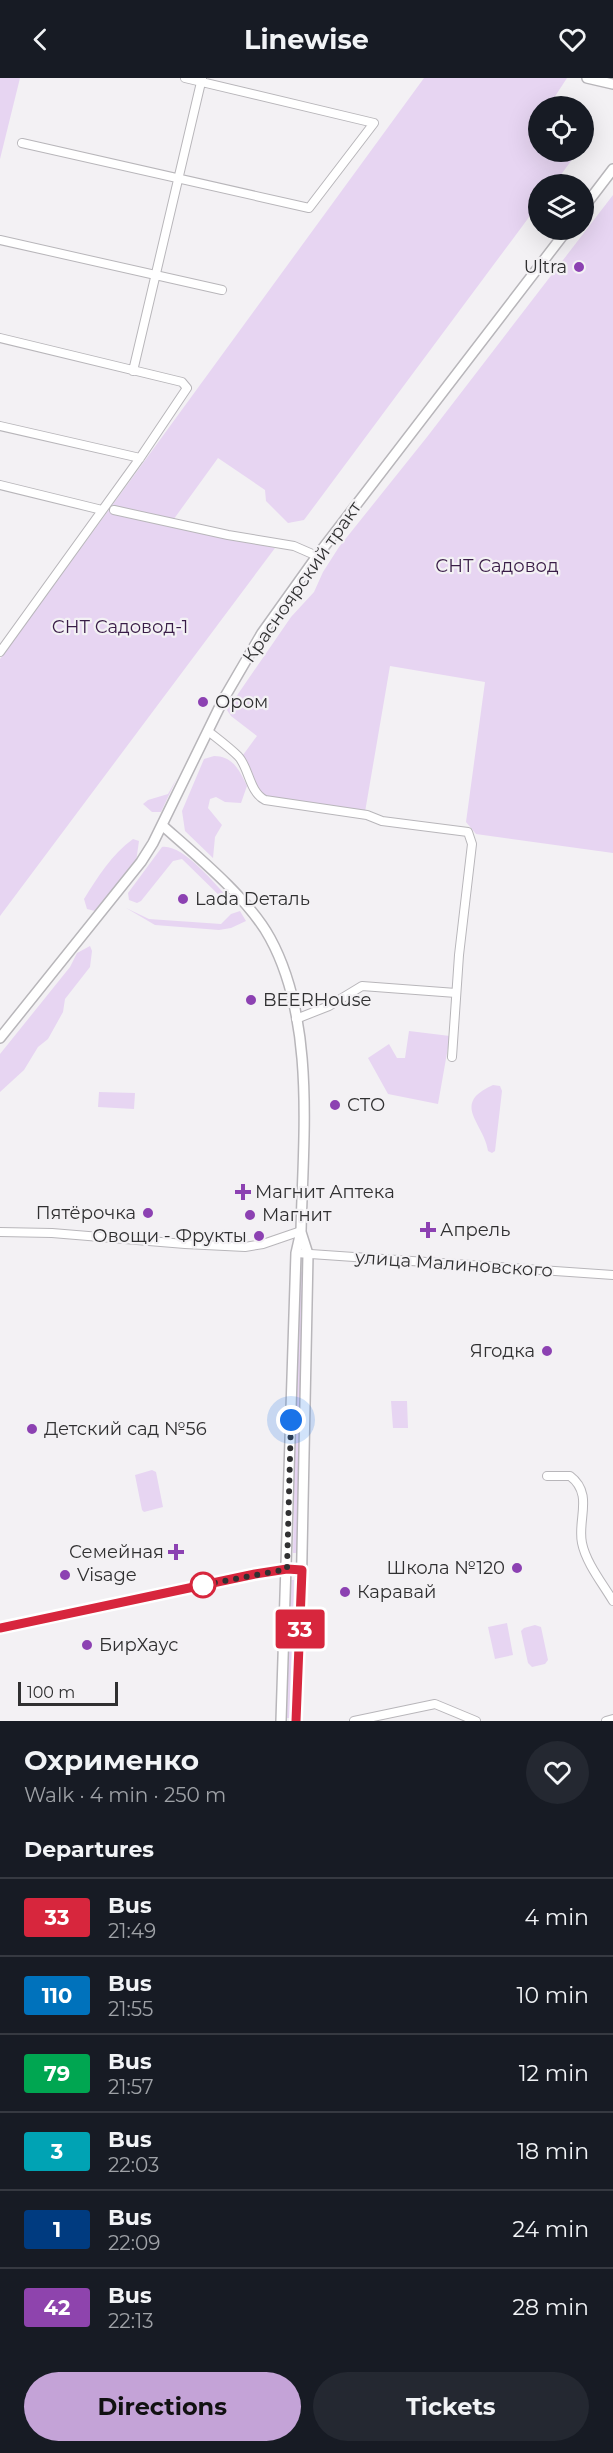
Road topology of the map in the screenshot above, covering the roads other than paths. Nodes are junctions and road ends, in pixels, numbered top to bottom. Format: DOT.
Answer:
graph roads {
  1 [pos="185,78"];
  2 [pos="587,78"];
  3 [pos="201,80"];
  4 [pos="613,84"];
  5 [pos="22,142"];
  6 [pos="613,169"];
  7 [pos="179,177"];
  8 [pos="594,194"];
  9 [pos="0,240"];
  10 [pos="559,240"];
  11 [pos="155,274"];
  12 [pos="222,290"];
  13 [pos="0,338"];
  14 [pos="133,371"];
  15 [pos="0,426"];
  16 [pos="140,458"];
  17 [pos="0,485"];
  18 [pos="102,510"];
  19 [pos="114,510"];
  20 [pos="317,556"];
  21 [pos="0,652"];
  22 [pos="208,731"];
  23 [pos="163,826"];
  24 [pos="456,993"];
  25 [pos="296,1019"];
  26 [pos="0,1038"];
  27 [pos="452,1057"];
  28 [pos="0,1232"];
  29 [pos="301,1232"];
  30 [pos="296,1253"];
  31 [pos="308,1254"];
  32 [pos="613,1275"];
  33 [pos="547,1476"];
  34 [pos="287,1569"];
  35 [pos="302,1570"];
  36 [pos="613,1601"];
  37 [pos="0,1628"];
  38 [pos="613,1719"];
  39 [pos="281,1721"];
  40 [pos="296,1721"];
  41 [pos="354,1721"];
  42 [pos="476,1721"];
  43 [pos="606,1721"];
  1 -- 3 [label="street"];
  2 -- 4 [label="main road"];
  3 -- 7 [label="street"];
  3 -- 7 [label="street"];
  5 -- 7 [label="street"];
  6 -- 8 [label="main road"];
  7 -- 11 [label="street"];
  9 -- 11 [label="street"];
  10 -- 20 [label="main road, Красноярский тракт"];
  11 -- 12 [label="street"];
  11 -- 14 [label="street"];
  13 -- 14 [label="street"];
  14 -- 16 [label="street"];
  15 -- 16 [label="street"];
  16 -- 18 [label="street"];
  17 -- 18 [label="street"];
  18 -- 21 [label="street"];
  19 -- 20 [label="street"];
  20 -- 22 [label="main road, Красноярский тракт"];
  22 -- 23 [label="main road, Красноярский тракт"];
  22 -- 24 [label="street"];
  23 -- 25 [label="main road"];
  23 -- 26 [label="main road, Красноярский тракт"];
  24 -- 25 [label="street"];
  24 -- 27 [label="street"];
  25 -- 29 [label="main road"];
  28 -- 29 [label="street"];
  29 -- 30 [label="main road"];
  29 -- 31 [label="main road"];
  30 -- 31 [label="street, улица Малиновского"];
  30 -- 34 [label="main road"];
  31 -- 32 [label="street, улица Малиновского"];
  31 -- 35 [label="main road"];
  33 -- 36 [label="street"];
  34 -- 35 [label="street"];
  34 -- 37 [label="street"];
  34 -- 39 [label="main road"];
  35 -- 40 [label="main road"];
  38 -- 43 [label="street"];
  41 -- 42 [label="street"];
}
